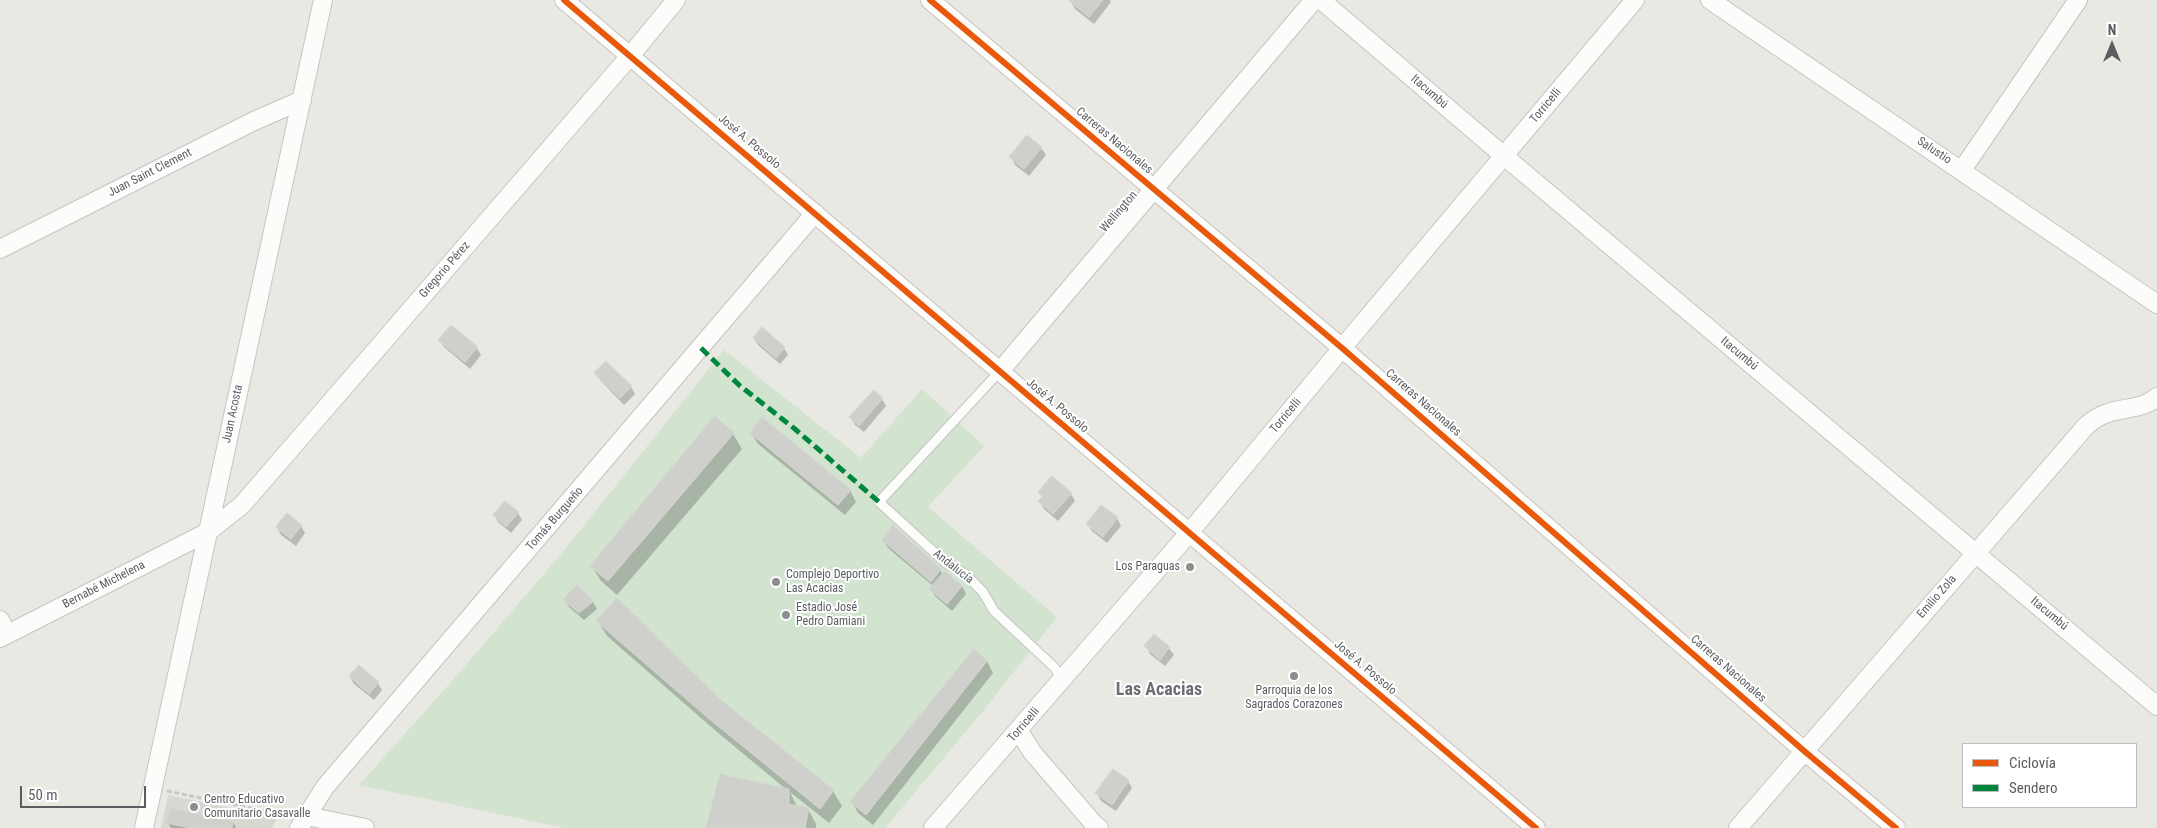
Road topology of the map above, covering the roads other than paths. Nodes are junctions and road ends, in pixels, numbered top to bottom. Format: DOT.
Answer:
graph roads {
  1 [pos="323,0"];
  2 [pos="564,0"];
  3 [pos="676,0"];
  4 [pos="930,0"];
  5 [pos="1314,0"];
  6 [pos="1321,0"];
  7 [pos="1635,0"];
  8 [pos="1710,0"];
  9 [pos="2078,0"];
  10 [pos="630,56"];
  11 [pos="302,100"];
  12 [pos="1504,156"];
  13 [pos="1962,170"];
  14 [pos="1154,190"];
  15 [pos="815,213"];
  16 [pos="0,249"];
  17 [pos="2157,304"];
  18 [pos="1342,348"];
  19 [pos="1000,371"];
  20 [pos="2157,397"];
  21 [pos="879,502"];
  22 [pos="208,532"];
  23 [pos="1189,533"];
  24 [pos="1976,552"];
  25 [pos="2,631"];
  26 [pos="1062,679"];
  27 [pos="2157,706"];
  28 [pos="1019,731"];
  29 [pos="1803,750"];
  30 [pos="303,822"];
  31 [pos="1097,827"];
  32 [pos="144,828"];
  33 [pos="365,828"];
  34 [pos="933,828"];
  35 [pos="1536,828"];
  36 [pos="1738,828"];
  37 [pos="1896,828"];
  1 -- 11 [label="street, Juan Acosta"];
  2 -- 10 [label="street, José A. Possolo"];
  3 -- 10 [label="street, Gregorio Pérez"];
  4 -- 14 [label="street, Carreras Nacionales"];
  5 -- 14 [label="street, Wellington"];
  6 -- 12 [label="street, Itacumbú"];
  7 -- 12 [label="street, Torricelli"];
  8 -- 13 [label="street, Salustio"];
  9 -- 13 [label="street"];
  10 -- 15 [label="street, José A. Possolo"];
  10 -- 22 [label="street, Gregorio Pérez"];
  11 -- 16 [label="street, Juan Saint Clement"];
  11 -- 22 [label="street, Juan Acosta"];
  12 -- 18 [label="street, Torricelli"];
  12 -- 24 [label="street, Itacumbú"];
  13 -- 17 [label="street, Salustio"];
  14 -- 18 [label="street, Carreras Nacionales"];
  14 -- 19 [label="street, Wellington"];
  15 -- 19 [label="street, José A. Possolo"];
  15 -- 30 [label="street, Tomás Burgueño"];
  18 -- 23 [label="street, Torricelli"];
  18 -- 29 [label="street, Carreras Nacionales"];
  19 -- 21 [label="lane, Wellington"];
  19 -- 23 [label="street, José A. Possolo"];
  20 -- 24 [label="street, Emilio Zola"];
  21 -- 26 [label="lane, Andalucía"];
  22 -- 25 [label="street, Bernabé Michelena"];
  22 -- 32 [label="street, Juan Acosta"];
  23 -- 26 [label="street, Torricelli"];
  23 -- 35 [label="street, José A. Possolo"];
  24 -- 27 [label="street, Itacumbú"];
  24 -- 29 [label="street, Emilio Zola"];
  26 -- 28 [label="street, Torricelli"];
  28 -- 31 [label="street"];
  28 -- 34 [label="street, Torricelli"];
  29 -- 36 [label="street, Emilio Zola"];
  29 -- 37 [label="street, Carreras Nacionales"];
  30 -- 33 [label="street"];
}
